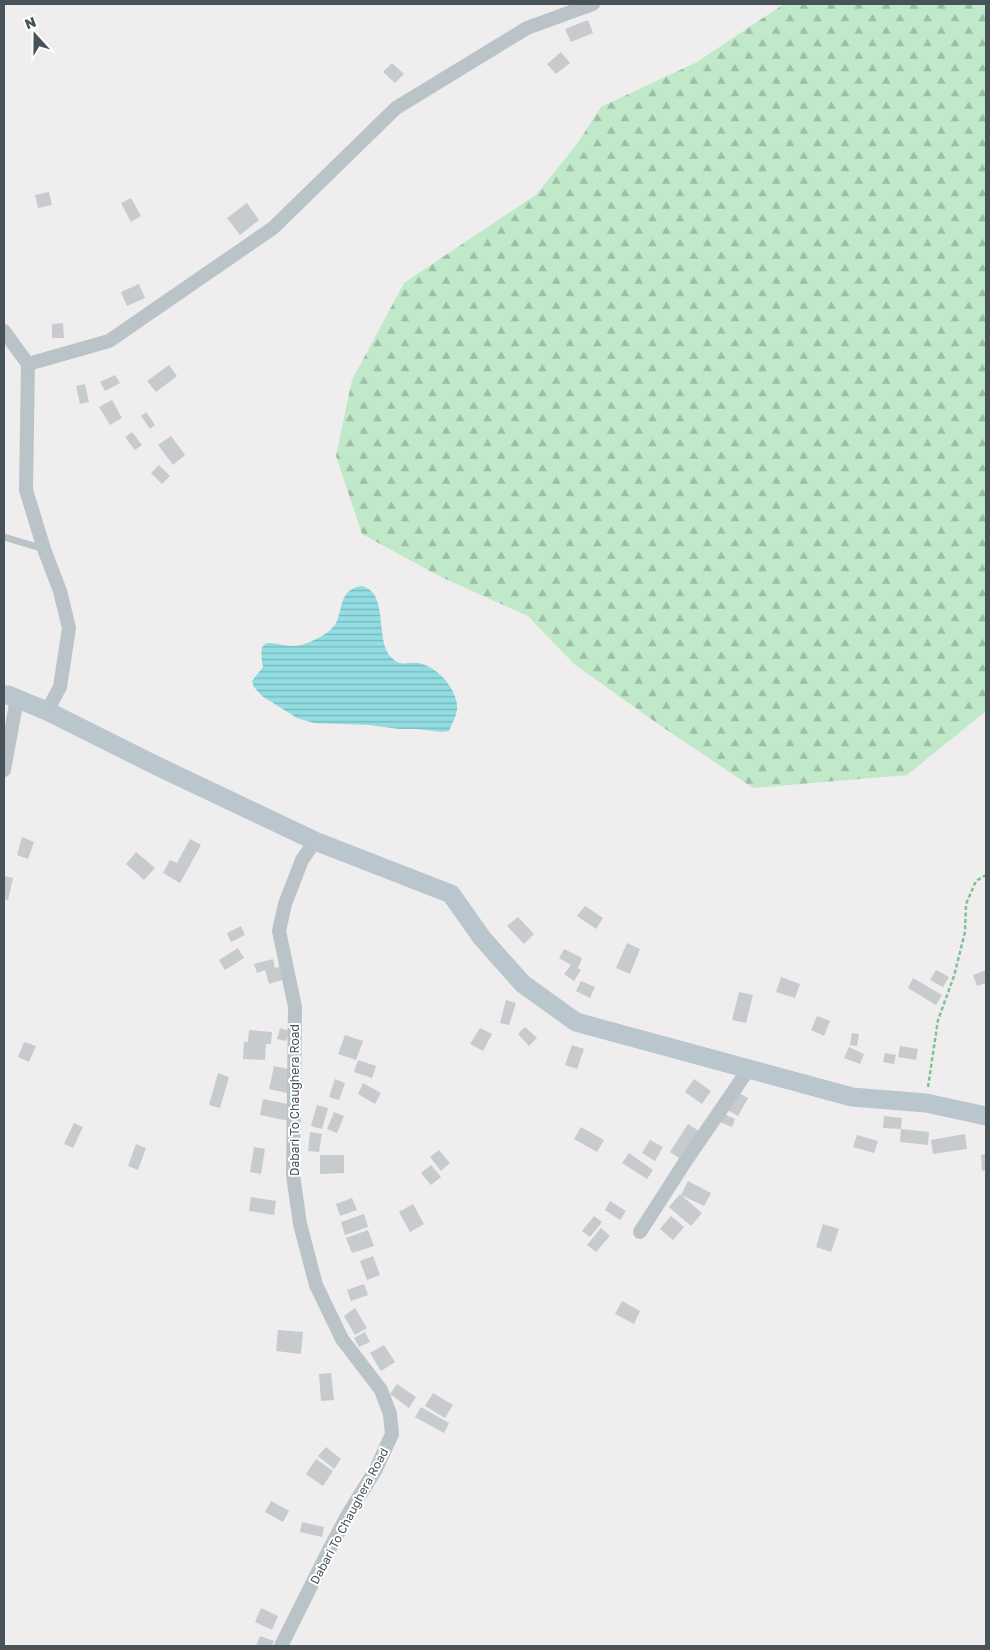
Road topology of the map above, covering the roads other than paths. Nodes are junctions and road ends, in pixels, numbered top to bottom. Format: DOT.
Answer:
graph roads {
  1 [pos="593,4"];
  2 [pos="4,331"];
  3 [pos="28,364"];
  4 [pos="4,537"];
  5 [pos="44,549"];
  6 [pos="8,694"];
  7 [pos="47,711"];
  8 [pos="4,770"];
  9 [pos="315,842"];
  10 [pos="748,1070"];
  11 [pos="986,1116"];
  12 [pos="640,1232"];
  13 [pos="281,1646"];
  1 -- 3 [label="street"];
  2 -- 3 [label="street"];
  3 -- 5 [label="street"];
  4 -- 5 [label="lane"];
  5 -- 7 [label="street"];
  6 -- 7 [label="main road"];
  6 -- 8 [label="street"];
  7 -- 9 [label="main road"];
  9 -- 10 [label="main road"];
  9 -- 13 [label="street, Dabari To Chaughera Road"];
  10 -- 11 [label="main road"];
  10 -- 12 [label="street"];
}
